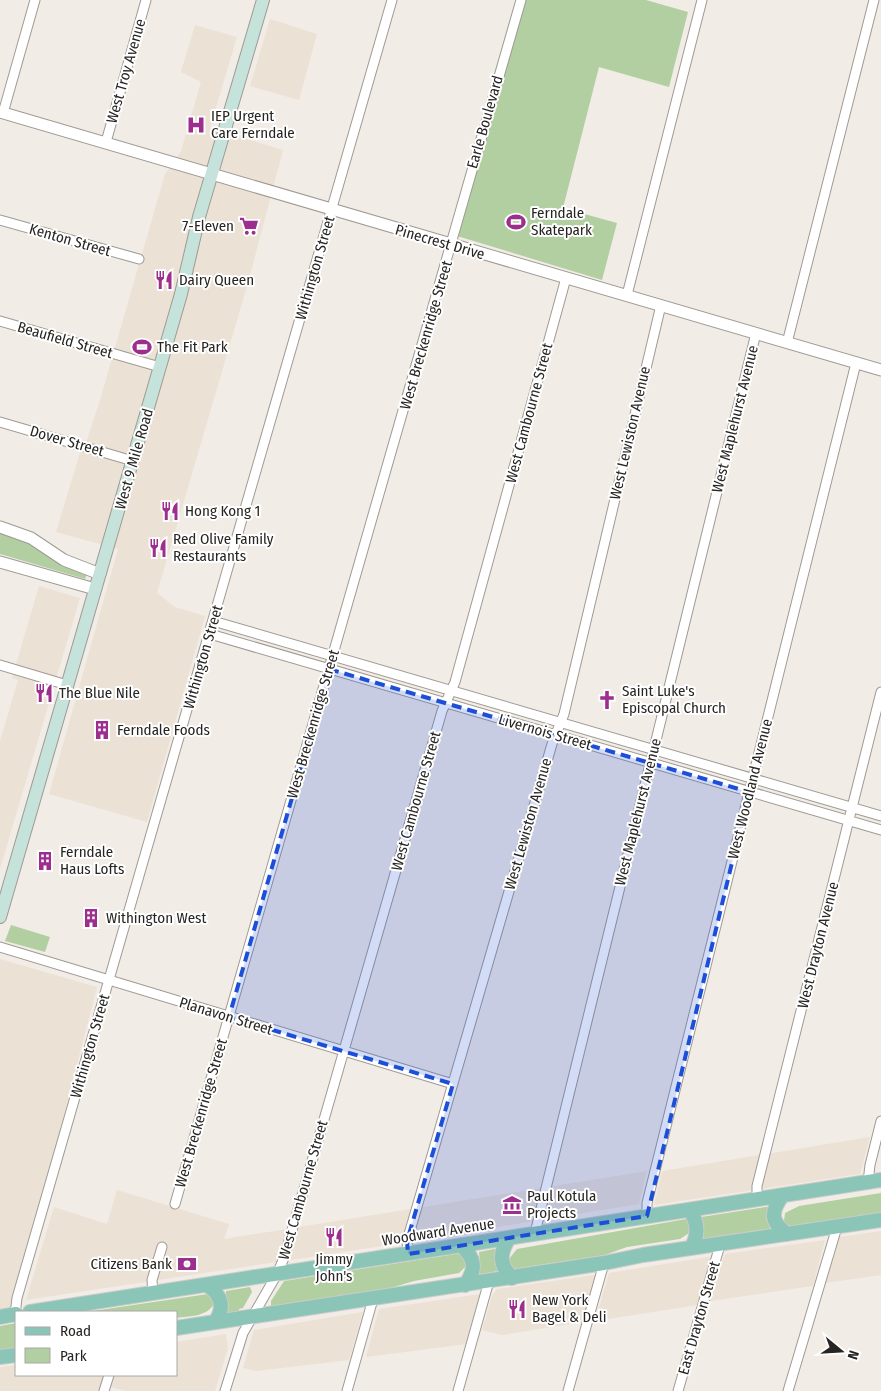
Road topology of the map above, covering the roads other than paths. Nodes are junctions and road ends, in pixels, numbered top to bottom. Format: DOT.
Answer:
graph roads {
  1 [pos="35,0"];
  2 [pos="146,0"];
  3 [pos="263,0"];
  4 [pos="392,0"];
  5 [pos="521,0"];
  6 [pos="702,0"];
  7 [pos="874,0"];
  8 [pos="1,113"];
  9 [pos="106,142"];
  10 [pos="211,175"];
  11 [pos="332,210"];
  12 [pos="0,220"];
  13 [pos="451,245"];
  14 [pos="139,259"];
  15 [pos="566,278"];
  16 [pos="627,295"];
  17 [pos="661,305"];
  18 [pos="0,321"];
  19 [pos="756,333"];
  20 [pos="787,342"];
  21 [pos="856,363"];
  22 [pos="160,366"];
  23 [pos="881,370"];
  24 [pos="0,422"];
  25 [pos="133,460"];
  26 [pos="0,527"];
  27 [pos="0,562"];
  28 [pos="100,574"];
  29 [pos="95,589"];
  30 [pos="213,621"];
  31 [pos="210,634"];
  32 [pos="333,657"];
  33 [pos="0,665"];
  34 [pos="329,669"];
  35 [pos="68,685"];
  36 [pos="451,691"];
  37 [pos="881,692"];
  38 [pos="445,703"];
  39 [pos="560,724"];
  40 [pos="555,736"];
  41 [pos="653,750"];
  42 [pos="650,762"];
  43 [pos="752,779"];
  44 [pos="749,792"];
  45 [pos="852,808"];
  46 [pos="881,816"];
  47 [pos="849,821"];
  48 [pos="881,830"];
  49 [pos="0,916"];
  50 [pos="0,947"];
  51 [pos="109,981"];
  52 [pos="229,1017"];
  53 [pos="343,1051"];
  54 [pos="453,1084"];
  55 [pos="881,1121"];
  56 [pos="875,1181"];
  57 [pos="782,1196"];
  58 [pos="757,1199"];
  59 [pos="174,1204"];
  60 [pos="690,1210"];
  61 [pos="647,1216"];
  62 [pos="881,1220"];
  63 [pos="837,1227"];
  64 [pos="535,1234"];
  65 [pos="787,1234"];
  66 [pos="509,1238"];
  67 [pos="461,1245"];
  68 [pos="720,1245"];
  69 [pos="162,1247"];
  70 [pos="691,1248"];
  71 [pos="408,1254"];
  72 [pos="604,1263"];
  73 [pos="277,1274"];
  74 [pos="512,1278"];
  75 [pos="489,1281"];
  76 [pos="207,1285"];
  77 [pos="465,1285"];
  78 [pos="153,1293"];
  79 [pos="373,1299"];
  80 [pos="16,1311"];
  81 [pos="36,1311"];
  82 [pos="15,1314"];
  83 [pos="0,1317"];
  84 [pos="250,1319"];
  85 [pos="215,1322"];
  86 [pos="178,1328"];
  87 [pos="15,1355"];
  88 [pos="0,1357"];
  89 [pos="109,1376"];
  90 [pos="104,1391"];
  91 [pos="225,1391"];
  92 [pos="347,1391"];
  93 [pos="458,1391"];
  94 [pos="568,1391"];
  95 [pos="678,1391"];
  96 [pos="788,1391"];
  1 -- 8 [label="street"];
  2 -- 9 [label="street, West Troy Avenue"];
  3 -- 10 [label="main road, West 9 Mile Road"];
  4 -- 11 [label="street, Withington Street"];
  5 -- 13 [label="street, Earle Boulevard"];
  6 -- 16 [label="street"];
  7 -- 20 [label="street"];
  8 -- 9 [label="street, Pinecrest Drive"];
  9 -- 10 [label="street, Pinecrest Drive"];
  10 -- 11 [label="street, Pinecrest Drive"];
  10 -- 22 [label="main road, West 9 Mile Road"];
  11 -- 13 [label="street, Pinecrest Drive"];
  11 -- 30 [label="street, Withington Street"];
  12 -- 14 [label="street, Kenton Street"];
  13 -- 15 [label="street, Pinecrest Drive"];
  13 -- 32 [label="street, West Breckenridge Street"];
  15 -- 16 [label="street, Pinecrest Drive"];
  15 -- 36 [label="street, West Cambourne Street"];
  16 -- 17 [label="street, Pinecrest Drive"];
  17 -- 19 [label="street, Pinecrest Drive"];
  17 -- 39 [label="street, West Lewiston Avenue"];
  18 -- 22 [label="street, Beaufield Street"];
  19 -- 20 [label="street, Pinecrest Drive"];
  19 -- 41 [label="street, West Maplehurst Avenue"];
  20 -- 21 [label="street, Pinecrest Drive"];
  21 -- 23 [label="street, Pinecrest Drive"];
  21 -- 43 [label="street, West Woodland Avenue"];
  22 -- 25 [label="main road, West 9 Mile Road"];
  24 -- 25 [label="street, Dover Street"];
  25 -- 28 [label="main road, West 9 Mile Road"];
  26 -- 28 [label="street"];
  27 -- 29 [label="street"];
  28 -- 29 [label="main road, West 9 Mile Road"];
  29 -- 35 [label="main road, West 9 Mile Road"];
  30 -- 31 [label="street, Withington Street"];
  30 -- 32 [label="street, Livernois Street"];
  31 -- 34 [label="street, Livernois Street"];
  31 -- 51 [label="street, Withington Street"];
  32 -- 34 [label="street, West Breckenridge Street"];
  32 -- 36 [label="street, Livernois Street"];
  33 -- 35 [label="street"];
  34 -- 38 [label="street, Livernois Street"];
  34 -- 52 [label="street, West Breckenridge Street"];
  35 -- 49 [label="main road, West 9 Mile Road"];
  36 -- 38 [label="street, West Cambourne Street"];
  36 -- 39 [label="street, Livernois Street"];
  37 -- 45 [label="street, West Drayton Avenue"];
  38 -- 40 [label="street, Livernois Street"];
  38 -- 53 [label="street, West Cambourne Street"];
  39 -- 40 [label="street, West Lewiston Avenue"];
  39 -- 41 [label="street, Livernois Street"];
  40 -- 42 [label="street, Livernois Street"];
  40 -- 54 [label="street, West Lewiston Avenue"];
  41 -- 42 [label="street, West Maplehurst Avenue"];
  41 -- 43 [label="street, Livernois Street"];
  42 -- 44 [label="street, Livernois Street"];
  42 -- 64 [label="street, West Maplehurst Avenue"];
  43 -- 44 [label="street, West Woodland Avenue"];
  43 -- 45 [label="street, Livernois Street"];
  44 -- 47 [label="street, Livernois Street"];
  44 -- 61 [label="street, West Woodland Avenue"];
  45 -- 46 [label="street, Livernois Street"];
  45 -- 47 [label="street, West Drayton Avenue"];
  47 -- 48 [label="street, Livernois Street"];
  47 -- 58 [label="street, West Drayton Avenue"];
  50 -- 51 [label="street, Planavon Street"];
  51 -- 52 [label="street, Planavon Street"];
  51 -- 80 [label="street, Withington Street"];
  52 -- 53 [label="street, Planavon Street"];
  52 -- 59 [label="street, West Breckenridge Street"];
  53 -- 54 [label="street, Planavon Street"];
  53 -- 73 [label="street, West Cambourne Street"];
  54 -- 71 [label="street, West Lewiston Avenue"];
  55 -- 56 [label="street"];
  56 -- 57 [label="main road, Woodward Avenue"];
  57 -- 58 [label="main road, Woodward Avenue"];
  57 -- 65 [label="main road"];
  58 -- 60 [label="main road, Woodward Avenue"];
  60 -- 61 [label="main road, Woodward Avenue"];
  60 -- 70 [label="main road"];
  61 -- 64 [label="main road, Woodward Avenue"];
  62 -- 63 [label="main road"];
  63 -- 65 [label="main road"];
  63 -- 96 [label="street"];
  64 -- 66 [label="main road, Woodward Avenue"];
  65 -- 68 [label="main road"];
  66 -- 67 [label="main road, Woodward Avenue"];
  66 -- 74 [label="main road"];
  67 -- 71 [label="main road, Woodward Avenue"];
  67 -- 77 [label="main road"];
  68 -- 70 [label="main road"];
  68 -- 95 [label="street, East Drayton Street"];
  69 -- 78 [label="street"];
  70 -- 72 [label="main road"];
  71 -- 73 [label="main road, Woodward Avenue"];
  72 -- 74 [label="main road"];
  72 -- 94 [label="street"];
  73 -- 76 [label="main road, Woodward Avenue"];
  73 -- 84 [label="street, West Cambourne Street"];
  74 -- 75 [label="main road"];
  75 -- 77 [label="main road"];
  75 -- 93 [label="street"];
  76 -- 78 [label="main road, Woodward Avenue"];
  76 -- 85 [label="main road"];
  77 -- 79 [label="main road"];
  78 -- 81 [label="main road, Woodward Avenue"];
  79 -- 84 [label="main road"];
  79 -- 92 [label="street"];
  82 -- 83 [label="main road"];
  84 -- 85 [label="main road"];
  84 -- 91 [label="street, West Cambourne Street"];
  85 -- 86 [label="main road"];
  87 -- 88 [label="main road"];
  89 -- 90 [label="street"];
}
